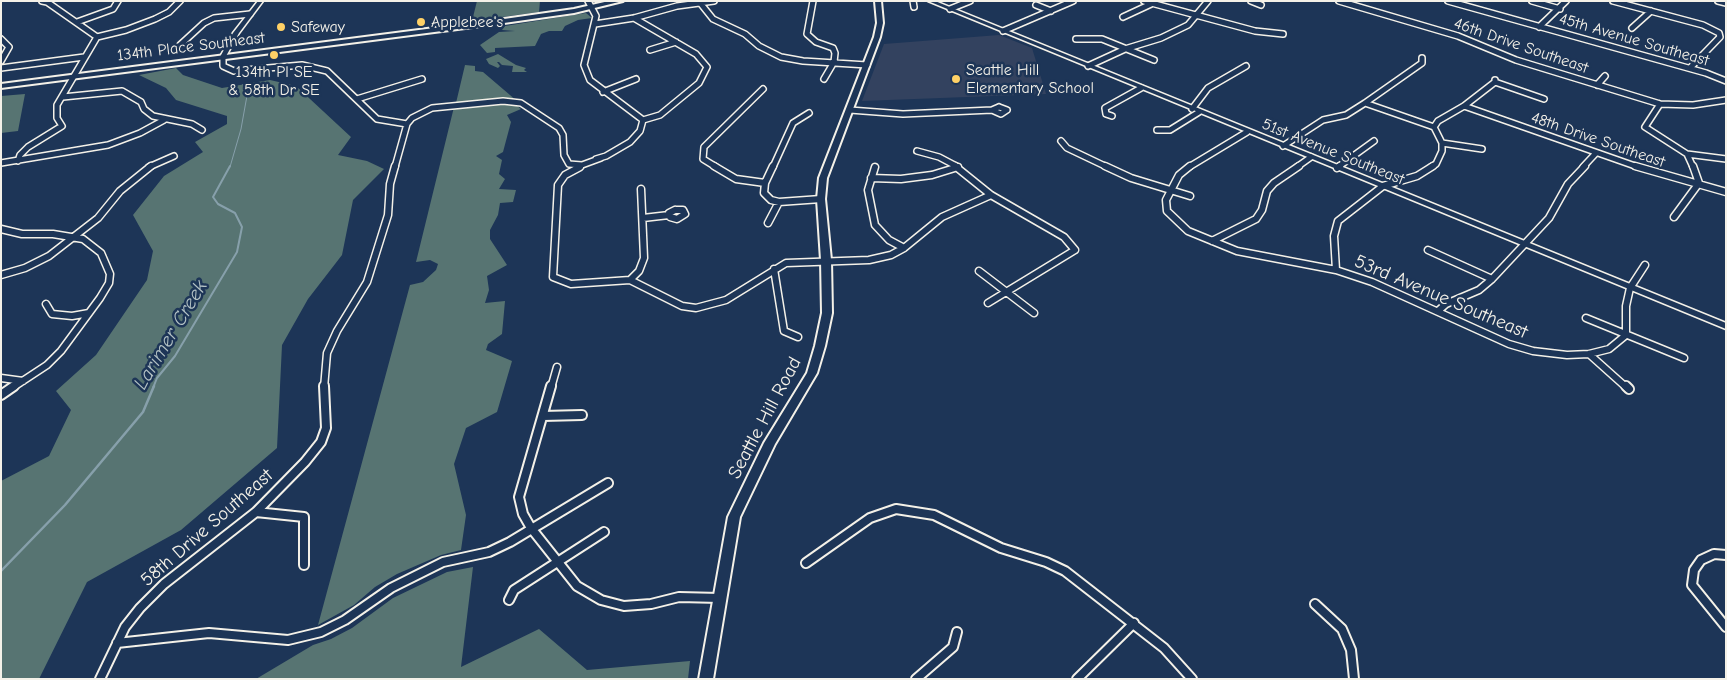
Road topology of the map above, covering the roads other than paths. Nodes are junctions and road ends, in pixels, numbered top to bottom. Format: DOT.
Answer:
graph roads {
  1 [pos="42,1"];
  2 [pos="118,1"];
  3 [pos="180,1"];
  4 [pos="261,1"];
  5 [pos="620,1"];
  6 [pos="714,1"];
  7 [pos="813,1"];
  8 [pos="878,1"];
  9 [pos="930,1"];
  10 [pos="970,1"];
  11 [pos="1073,1"];
  12 [pos="1144,1"];
  13 [pos="1208,1"];
  14 [pos="1251,1"];
  15 [pos="1339,1"];
  16 [pos="1448,1"];
  17 [pos="1532,1"];
  18 [pos="1566,1"];
  19 [pos="1613,1"];
  20 [pos="1718,1"];
  21 [pos="1726,2"];
  22 [pos="590,4"];
  23 [pos="701,4"];
  24 [pos="1151,4"];
  25 [pos="1036,5"];
  26 [pos="1261,5"];
  27 [pos="1560,9"];
  28 [pos="950,10"];
  29 [pos="1051,11"];
  30 [pos="1651,11"];
  31 [pos="250,14"];
  32 [pos="1198,16"];
  33 [pos="1123,17"];
  34 [pos="634,18"];
  35 [pos="78,22"];
  36 [pos="595,24"];
  37 [pos="1538,26"];
  38 [pos="1632,28"];
  39 [pos="1003,31"];
  40 [pos="1283,34"];
  41 [pos="97,37"];
  42 [pos="1,39"];
  43 [pos="1076,39"];
  44 [pos="676,42"];
  45 [pos="180,45"];
  46 [pos="1125,49"];
  47 [pos="650,50"];
  48 [pos="223,57"];
  49 [pos="84,58"];
  50 [pos="1422,58"];
  51 [pos="1154,60"];
  52 [pos="1,61"];
  53 [pos="834,62"];
  54 [pos="867,65"];
  55 [pos="1088,66"];
  56 [pos="1246,66"];
  57 [pos="1,68"];
  58 [pos="1690,68"];
  59 [pos="1605,76"];
  60 [pos="74,77"];
  61 [pos="422,79"];
  62 [pos="636,79"];
  63 [pos="824,79"];
  64 [pos="1726,81"];
  65 [pos="1597,85"];
  66 [pos="1,86"];
  67 [pos="1141,88"];
  68 [pos="763,89"];
  69 [pos="603,92"];
  70 [pos="63,97"];
  71 [pos="357,99"];
  72 [pos="1544,99"];
  73 [pos="1726,100"];
  74 [pos="1719,102"];
  75 [pos="1366,103"];
  76 [pos="1660,104"];
  77 [pos="1726,105"];
  78 [pos="1464,106"];
  79 [pos="850,110"];
  80 [pos="992,110"];
  81 [pos="1195,111"];
  82 [pos="809,113"];
  83 [pos="1112,116"];
  84 [pos="164,120"];
  85 [pos="643,120"];
  86 [pos="407,124"];
  87 [pos="1434,127"];
  88 [pos="202,130"];
  89 [pos="1157,130"];
  90 [pos="1247,132"];
  91 [pos="1061,141"];
  92 [pos="1374,141"];
  93 [pos="1442,143"];
  94 [pos="1283,146"];
  95 [pos="1482,148"];
  96 [pos="917,151"];
  97 [pos="1596,153"];
  98 [pos="1687,154"];
  99 [pos="174,156"];
  100 [pos="1311,157"];
  101 [pos="601,158"];
  102 [pos="1726,159"];
  103 [pos="565,160"];
  104 [pos="18,161"];
  105 [pos="1,163"];
  106 [pos="582,165"];
  107 [pos="875,167"];
  108 [pos="958,167"];
  109 [pos="1337,168"];
  110 [pos="871,178"];
  111 [pos="765,183"];
  112 [pos="1699,183"];
  113 [pos="1382,186"];
  114 [pos="641,189"];
  115 [pos="1170,190"];
  116 [pos="1726,192"];
  117 [pos="991,195"];
  118 [pos="1190,196"];
  119 [pos="821,199"];
  120 [pos="779,202"];
  121 [pos="669,215"];
  122 [pos="643,218"];
  123 [pos="1674,218"];
  124 [pos="768,223"];
  125 [pos="1,229"];
  126 [pos="73,237"];
  127 [pos="1212,241"];
  128 [pos="1525,245"];
  129 [pos="904,248"];
  130 [pos="1428,250"];
  131 [pos="826,260"];
  132 [pos="1645,265"];
  133 [pos="774,269"];
  134 [pos="1336,270"];
  135 [pos="979,271"];
  136 [pos="1,275"];
  137 [pos="1492,278"];
  138 [pos="630,280"];
  139 [pos="1630,288"];
  140 [pos="1008,290"];
  141 [pos="988,303"];
  142 [pos="46,304"];
  143 [pos="1438,311"];
  144 [pos="89,313"];
  145 [pos="1034,313"];
  146 [pos="1586,318"];
  147 [pos="1726,326"];
  148 [pos="1626,334"];
  149 [pos="798,337"];
  150 [pos="1589,354"];
  151 [pos="1684,358"];
  152 [pos="557,367"];
  153 [pos="1,378"];
  154 [pos="24,381"];
  155 [pos="1629,389"];
  156 [pos="1,395"];
  157 [pos="582,414"];
  158 [pos="542,416"];
  159 [pos="608,483"];
  160 [pos="256,512"];
  161 [pos="531,528"];
  162 [pos="604,532"];
  163 [pos="1726,555"];
  164 [pos="556,562"];
  165 [pos="806,563"];
  166 [pos="304,565"];
  167 [pos="720,598"];
  168 [pos="509,600"];
  169 [pos="1315,604"];
  170 [pos="1134,623"];
  171 [pos="1726,627"];
  172 [pos="957,632"];
  173 [pos="117,643"];
  174 [pos="100,679"];
  175 [pos="706,679"];
  176 [pos="916,679"];
  177 [pos="1078,679"];
  178 [pos="1192,679"];
  179 [pos="1354,679"];
  1 -- 35 [label="street"];
  2 -- 35 [label="street"];
  3 -- 41 [label="street"];
  4 -- 31 [label="street"];
  5 -- 22 [label="main road, 134th Place Southeast"];
  6 -- 23 [label="street"];
  7 -- 53 [label="street"];
  8 -- 54 [label="main road, Seattle Hill Road"];
  9 -- 28 [label="street, 51st Avenue Southeast"];
  10 -- 28 [label="street"];
  11 -- 29 [label="street"];
  12 -- 24 [label="street"];
  13 -- 32 [label="street"];
  14 -- 26 [label="street"];
  15 -- 65 [label="street, 46th Drive Southeast"];
  16 -- 37 [label="street, 45th Avenue Southeast"];
  17 -- 27 [label="street"];
  18 -- 27 [label="street"];
  19 -- 30 [label="street"];
  20 -- 21 [label="street"];
  22 -- 36 [label="street"];
  22 -- 48 [label="main road, 134th Place Southeast"];
  23 -- 34 [label="street"];
  23 -- 53 [label="street"];
  24 -- 32 [label="street"];
  24 -- 33 [label="street"];
  25 -- 29 [label="street"];
  27 -- 37 [label="street"];
  28 -- 39 [label="street, 51st Avenue Southeast"];
  29 -- 39 [label="street"];
  30 -- 38 [label="street"];
  30 -- 58 [label="street"];
  31 -- 45 [label="street"];
  31 -- 48 [label="street"];
  32 -- 40 [label="street"];
  32 -- 46 [label="street"];
  34 -- 36 [label="street"];
  34 -- 44 [label="street"];
  35 -- 41 [label="street"];
  36 -- 69 [label="street"];
  37 -- 58 [label="street, 45th Avenue Southeast"];
  39 -- 55 [label="street, 51st Avenue Southeast"];
  41 -- 49 [label="street"];
  42 -- 52 [label="street"];
  43 -- 46 [label="street"];
  44 -- 47 [label="street"];
  44 -- 85 [label="street"];
  46 -- 51 [label="street"];
  46 -- 55 [label="street"];
  48 -- 60 [label="main road, 134th Place Southeast"];
  48 -- 71 [label="street"];
  49 -- 57 [label="street"];
  49 -- 60 [label="street"];
  50 -- 75 [label="street"];
  53 -- 54 [label="street"];
  53 -- 63 [label="street"];
  54 -- 79 [label="main road, Seattle Hill Road"];
  55 -- 67 [label="street, 51st Avenue Southeast"];
  56 -- 81 [label="street"];
  58 -- 64 [label="street, 45th Avenue Southeast"];
  59 -- 65 [label="street"];
  60 -- 66 [label="main road, 134th Place Southeast"];
  60 -- 70 [label="street"];
  61 -- 71 [label="street"];
  62 -- 69 [label="street"];
  65 -- 76 [label="street, 46th Drive Southeast"];
  67 -- 81 [label="street, 51st Avenue Southeast"];
  67 -- 83 [label="street"];
  68 -- 111 [label="street"];
  69 -- 85 [label="street"];
  70 -- 84 [label="street"];
  70 -- 104 [label="street"];
  71 -- 86 [label="street"];
  72 -- 78 [label="street"];
  73 -- 74 [label="street"];
  74 -- 76 [label="street, 46th Drive Southeast"];
  74 -- 77 [label="street, 46th Drive Southeast"];
  75 -- 87 [label="street"];
  75 -- 94 [label="street"];
  76 -- 98 [label="street"];
  78 -- 87 [label="street"];
  78 -- 97 [label="street, 48th Drive Southeast"];
  79 -- 80 [label="street"];
  79 -- 119 [label="main road, Seattle Hill Road"];
  81 -- 89 [label="street"];
  81 -- 90 [label="street, 51st Avenue Southeast"];
  82 -- 111 [label="street"];
  84 -- 88 [label="street"];
  84 -- 104 [label="street"];
  85 -- 101 [label="street"];
  86 -- 103 [label="street"];
  86 -- 160 [label="street, 58th Drive Southeast"];
  87 -- 93 [label="street"];
  90 -- 94 [label="street, 51st Avenue Southeast"];
  90 -- 115 [label="street"];
  91 -- 115 [label="street"];
  92 -- 109 [label="street"];
  93 -- 95 [label="street"];
  93 -- 113 [label="street"];
  94 -- 100 [label="street, 51st Avenue Southeast"];
  96 -- 108 [label="street"];
  97 -- 112 [label="street, 48th Drive Southeast"];
  97 -- 128 [label="street"];
  98 -- 102 [label="street"];
  98 -- 112 [label="street"];
  99 -- 126 [label="street"];
  100 -- 109 [label="street, 51st Avenue Southeast"];
  100 -- 127 [label="street"];
  101 -- 103 [label="street"];
  101 -- 106 [label="street"];
  103 -- 106 [label="street"];
  104 -- 105 [label="street"];
  106 -- 138 [label="street"];
  107 -- 110 [label="street"];
  108 -- 110 [label="street"];
  108 -- 117 [label="street"];
  109 -- 113 [label="street, 51st Avenue Southeast"];
  110 -- 129 [label="street"];
  111 -- 120 [label="street"];
  112 -- 116 [label="street, 48th Drive Southeast"];
  112 -- 123 [label="street"];
  113 -- 128 [label="street, 51st Avenue Southeast"];
  113 -- 134 [label="street"];
  114 -- 122 [label="street"];
  115 -- 118 [label="street"];
  115 -- 127 [label="street, 53rd Avenue Southeast"];
  117 -- 129 [label="street"];
  117 -- 140 [label="street"];
  119 -- 120 [label="street"];
  119 -- 131 [label="main road, Seattle Hill Road"];
  120 -- 124 [label="street"];
  121 -- 122 [label="street"];
  122 -- 138 [label="street"];
  125 -- 126 [label="street"];
  126 -- 136 [label="street"];
  126 -- 144 [label="street"];
  127 -- 134 [label="street, 53rd Avenue Southeast"];
  128 -- 137 [label="street"];
  128 -- 139 [label="street, 51st Avenue Southeast"];
  129 -- 131 [label="street"];
  130 -- 137 [label="street"];
  131 -- 133 [label="street"];
  131 -- 167 [label="main road, Seattle Hill Road"];
  132 -- 139 [label="street"];
  133 -- 138 [label="street"];
  133 -- 149 [label="street"];
  134 -- 143 [label="street, 53rd Avenue Southeast"];
  135 -- 140 [label="street"];
  137 -- 143 [label="street"];
  139 -- 147 [label="street, 51st Avenue Southeast"];
  139 -- 148 [label="street"];
  140 -- 141 [label="street"];
  140 -- 145 [label="street"];
  142 -- 144 [label="street"];
  143 -- 150 [label="street, 53rd Avenue Southeast"];
  144 -- 154 [label="street"];
  146 -- 148 [label="street"];
  148 -- 150 [label="street, 53rd Avenue Southeast"];
  148 -- 151 [label="street"];
  150 -- 155 [label="street"];
  152 -- 158 [label="street"];
  153 -- 154 [label="street"];
  154 -- 156 [label="street"];
  157 -- 158 [label="street"];
  158 -- 161 [label="street"];
  159 -- 161 [label="street"];
  160 -- 166 [label="street"];
  160 -- 173 [label="street, 58th Drive Southeast"];
  161 -- 164 [label="street"];
  161 -- 173 [label="street"];
  162 -- 164 [label="street"];
  163 -- 171 [label="street"];
  164 -- 167 [label="street"];
  164 -- 168 [label="street"];
  165 -- 170 [label="street"];
  167 -- 175 [label="main road, Seattle Hill Road"];
  169 -- 179 [label="street"];
  170 -- 177 [label="street"];
  170 -- 178 [label="street"];
  172 -- 176 [label="street"];
  173 -- 174 [label="street, 58th Drive Southeast"];
}
